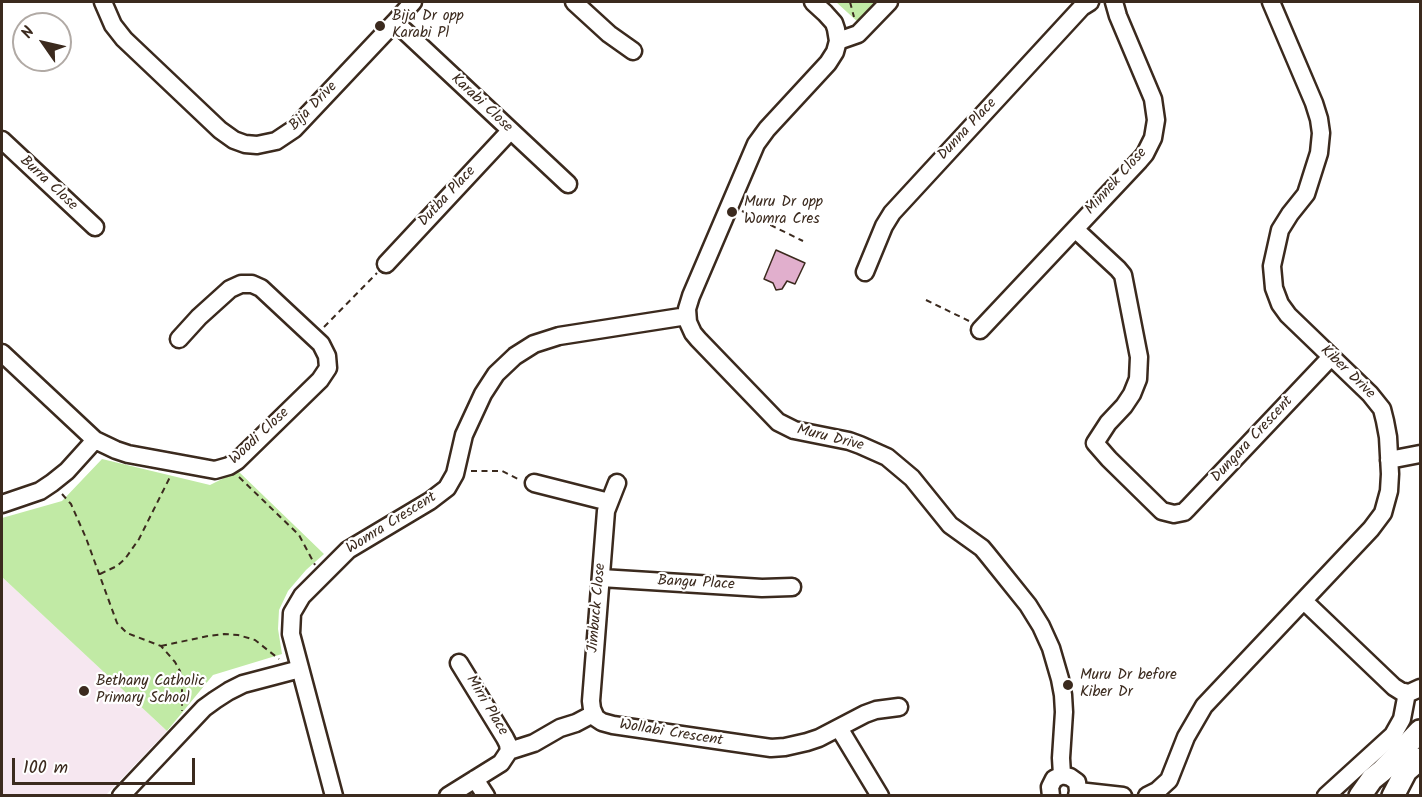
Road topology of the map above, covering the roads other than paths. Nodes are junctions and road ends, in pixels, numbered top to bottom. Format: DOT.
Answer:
graph roads {
  1 [pos="103,2"];
  2 [pos="412,2"];
  3 [pos="574,2"];
  4 [pos="813,2"];
  5 [pos="889,2"];
  6 [pos="1090,2"];
  7 [pos="1114,2"];
  8 [pos="1271,2"];
  9 [pos="395,22"];
  10 [pos="838,41"];
  11 [pos="633,51"];
  12 [pos="510,131"];
  13 [pos="2,140"];
  14 [pos="568,184"];
  15 [pos="95,227"];
  16 [pos="1075,228"];
  17 [pos="386,264"];
  18 [pos="865,272"];
  19 [pos="687,316"];
  20 [pos="980,330"];
  21 [pos="178,339"];
  22 [pos="2,353"];
  23 [pos="1331,357"];
  24 [pos="94,440"];
  25 [pos="1420,454"];
  26 [pos="1389,460"];
  27 [pos="534,483"];
  28 [pos="617,483"];
  29 [pos="609,502"];
  30 [pos="2,504"];
  31 [pos="601,578"];
  32 [pos="792,586"];
  33 [pos="1304,601"];
  34 [pos="459,663"];
  35 [pos="293,667"];
  36 [pos="1413,690"];
  37 [pos="899,707"];
  38 [pos="593,714"];
  39 [pos="839,728"];
  40 [pos="1420,731"];
  41 [pos="509,751"];
  42 [pos="1420,759"];
  43 [pos="1062,775"];
  44 [pos="475,779"];
  45 [pos="1078,793"];
  46 [pos="1154,794"];
  47 [pos="121,795"];
  48 [pos="334,795"];
  49 [pos="448,795"];
  50 [pos="486,795"];
  51 [pos="880,795"];
  52 [pos="1052,795"];
  53 [pos="1123,795"];
  54 [pos="1326,795"];
  55 [pos="1360,795"];
  56 [pos="1393,795"];
  1 -- 9 [label="street, Bija Drive"];
  2 -- 9 [label="street, Bija Drive"];
  3 -- 11 [label="street"];
  4 -- 10 [label="street"];
  5 -- 10 [label="street"];
  6 -- 18 [label="street, Dunna Place"];
  7 -- 16 [label="street, Minnek Close"];
  8 -- 23 [label="street, Kiber Drive"];
  9 -- 12 [label="street, Karabi Close"];
  10 -- 19 [label="street"];
  12 -- 14 [label="street, Karabi Close"];
  12 -- 17 [label="street, Dutba Place"];
  13 -- 15 [label="street, Burra Close"];
  16 -- 20 [label="street, Minnek Close"];
  16 -- 23 [label="street, Dungara Crescent"];
  19 -- 35 [label="street, Womra Crescent"];
  19 -- 43 [label="street, Muru Drive"];
  21 -- 24 [label="street, Woodi Close"];
  22 -- 24 [label="street, Woodi Close"];
  23 -- 26 [label="street, Kiber Drive"];
  24 -- 30 [label="street"];
  25 -- 26 [label="street"];
  26 -- 33 [label="street, Kiber Drive"];
  27 -- 29 [label="street"];
  28 -- 29 [label="street, Jimbuck Close"];
  29 -- 31 [label="street, Jimbuck Close"];
  31 -- 32 [label="street, Bangu Place"];
  31 -- 38 [label="street, Jimbuck Close"];
  33 -- 36 [label="street"];
  33 -- 46 [label="street, Kiber Drive"];
  34 -- 41 [label="street, Mirri Place"];
  35 -- 47 [label="street"];
  35 -- 48 [label="street, Womra Crescent"];
  36 -- 54 [label="street"];
  37 -- 39 [label="street, Wollabi Crescent"];
  38 -- 39 [label="street, Wollabi Crescent"];
  38 -- 41 [label="street"];
  39 -- 51 [label="street"];
  40 -- 55 [label="main road"];
  41 -- 44 [label="street"];
  42 -- 56 [label="main road"];
  43 -- 45 [label="street"];
  43 -- 52 [label="street"];
  44 -- 49 [label="street"];
  44 -- 50 [label="street"];
  45 -- 53 [label="street"];
}
